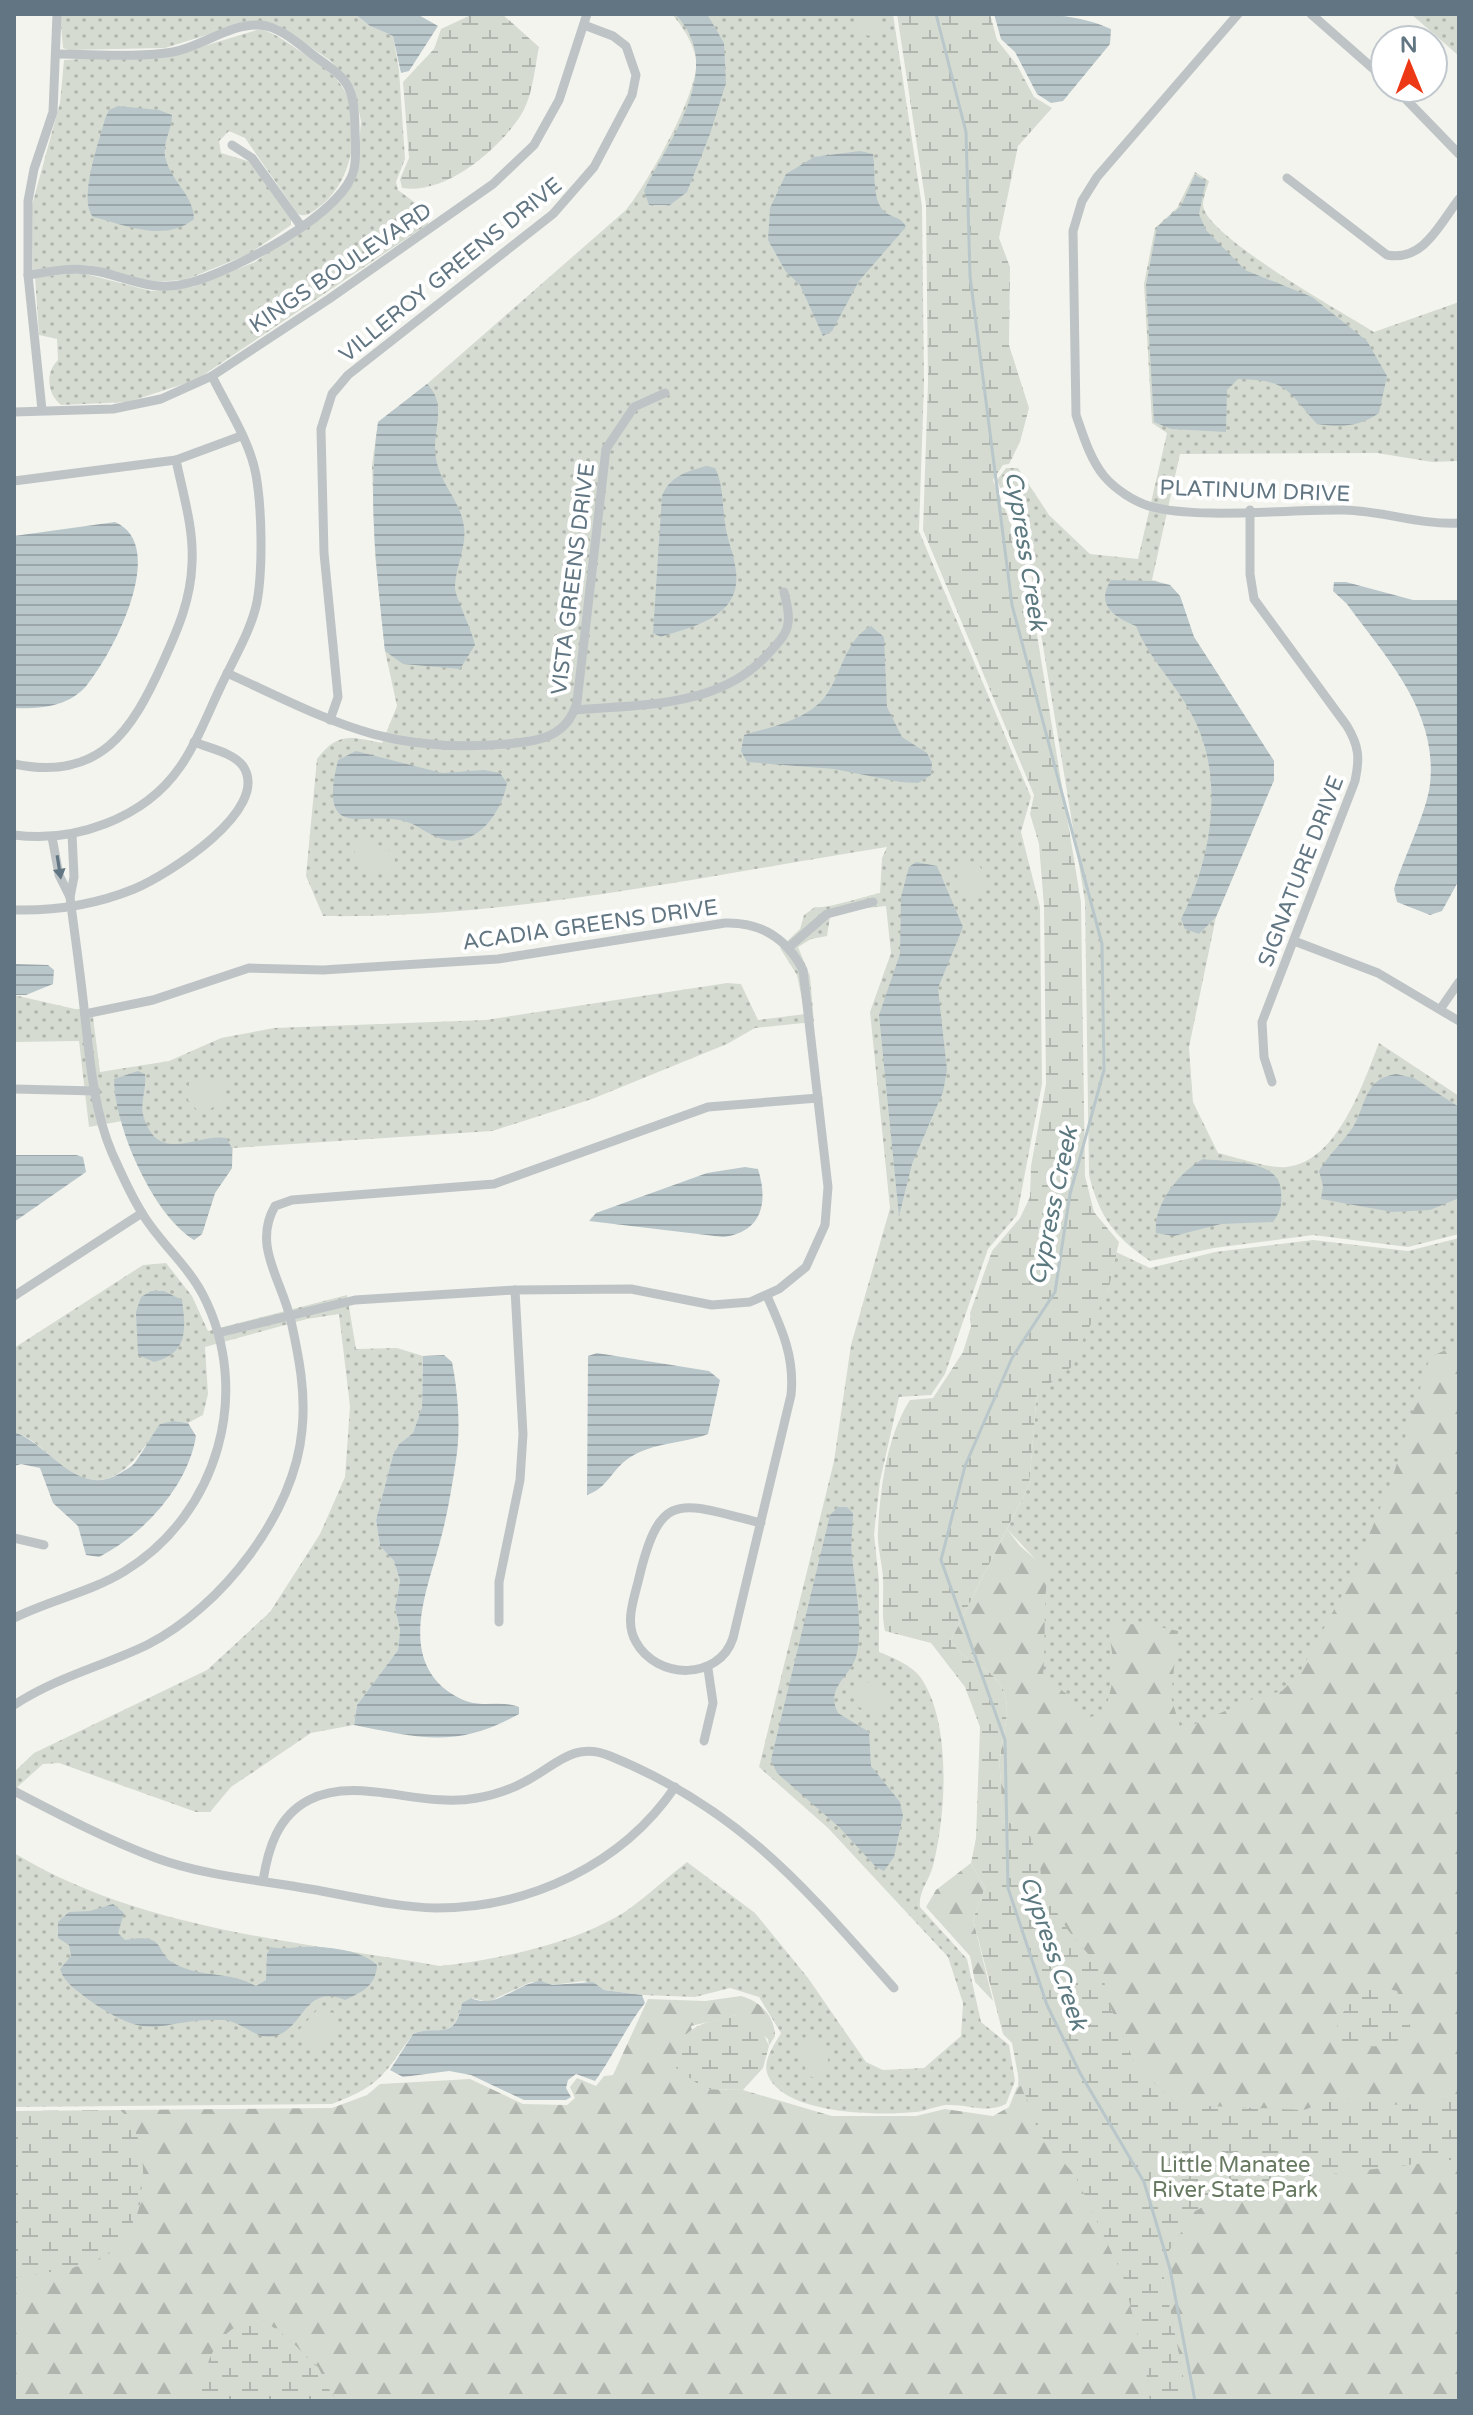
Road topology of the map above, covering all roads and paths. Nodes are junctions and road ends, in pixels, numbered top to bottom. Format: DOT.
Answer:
graph roads {
  1 [pos="57,14"];
  2 [pos="587,14"];
  3 [pos="1238,14"];
  4 [pos="1311,14"];
  5 [pos="584,25"];
  6 [pos="58,54"];
  7 [pos="1369,65"];
  8 [pos="1411,104"];
  9 [pos="232,145"];
  10 [pos="1459,154"];
  11 [pos="1287,178"];
  12 [pos="1459,199"];
  13 [pos="301,226"];
  14 [pos="28,275"];
  15 [pos="212,376"];
  16 [pos="665,393"];
  17 [pos="42,410"];
  18 [pos="14,412"];
  19 [pos="241,436"];
  20 [pos="176,460"];
  21 [pos="14,481"];
  22 [pos="1250,510"];
  23 [pos="1459,523"];
  24 [pos="784,592"];
  25 [pos="227,673"];
  26 [pos="575,710"];
  27 [pos="330,720"];
  28 [pos="194,742"];
  29 [pos="14,764"];
  30 [pos="72,834"];
  31 [pos="14,835"];
  32 [pos="52,837"];
  33 [pos="71,902"];
  34 [pos="873,902"];
  35 [pos="14,910"];
  36 [pos="1294,941"];
  37 [pos="789,947"];
  38 [pos="1459,982"];
  39 [pos="1441,1008"];
  40 [pos="85,1014"];
  41 [pos="1459,1021"];
  42 [pos="1272,1082"];
  43 [pos="14,1089"];
  44 [pos="96,1091"];
  45 [pos="818,1098"];
  46 [pos="142,1213"];
  47 [pos="515,1290"];
  48 [pos="14,1296"];
  49 [pos="767,1296"];
  50 [pos="289,1313"];
  51 [pos="218,1333"];
  52 [pos="761,1523"];
  53 [pos="14,1538"];
  54 [pos="44,1545"];
  55 [pos="14,1618"];
  56 [pos="499,1622"];
  57 [pos="708,1669"];
  58 [pos="14,1705"];
  59 [pos="704,1741"];
  60 [pos="675,1787"];
  61 [pos="14,1791"];
  62 [pos="263,1881"];
  63 [pos="894,1988"];
  1 -- 6 [label="street"];
  2 -- 5 [label="street, KINGS BOULEVARD"];
  3 -- 22 [label="street, PLATINUM DRIVE"];
  4 -- 7 [label="street"];
  5 -- 15 [label="street, KINGS BOULEVARD"];
  5 -- 27 [label="street, VILLEROY GREENS DRIVE"];
  6 -- 13 [label="street"];
  6 -- 14 [label="street"];
  8 -- 10 [label="street"];
  9 -- 13 [label="street"];
  11 -- 12 [label="street"];
  13 -- 14 [label="street"];
  14 -- 17 [label="street"];
  15 -- 17 [label="street, KINGS BOULEVARD"];
  15 -- 19 [label="street"];
  16 -- 26 [label="street, VISTA GREENS DRIVE"];
  17 -- 18 [label="street, KINGS BOULEVARD"];
  19 -- 20 [label="street"];
  19 -- 25 [label="street"];
  20 -- 21 [label="street"];
  20 -- 29 [label="street"];
  22 -- 23 [label="street, PLATINUM DRIVE"];
  22 -- 36 [label="street, SIGNATURE DRIVE"];
  24 -- 26 [label="street"];
  25 -- 27 [label="street, VISTA GREENS DRIVE"];
  25 -- 28 [label="street"];
  26 -- 27 [label="street, VISTA GREENS DRIVE"];
  28 -- 30 [label="street"];
  28 -- 33 [label="street"];
  30 -- 32 [label="street"];
  30 -- 33 [label="street"];
  31 -- 32 [label="street"];
  32 -- 33 [label="street, one-way"];
  33 -- 35 [label="street"];
  33 -- 40 [label="street"];
  34 -- 37 [label="street"];
  36 -- 39 [label="street"];
  36 -- 42 [label="street, SIGNATURE DRIVE"];
  37 -- 40 [label="street, ACADIA GREENS DRIVE"];
  37 -- 45 [label="street"];
  38 -- 39 [label="street"];
  39 -- 41 [label="street"];
  40 -- 44 [label="street"];
  43 -- 44 [label="street"];
  44 -- 46 [label="street"];
  45 -- 49 [label="street"];
  45 -- 50 [label="street"];
  46 -- 48 [label="street"];
  46 -- 51 [label="street"];
  47 -- 49 [label="street"];
  47 -- 50 [label="street"];
  47 -- 56 [label="street"];
  49 -- 52 [label="street"];
  50 -- 51 [label="street"];
  50 -- 58 [label="street"];
  51 -- 55 [label="street"];
  52 -- 57 [label="street"];
  52 -- 57 [label="street"];
  53 -- 54 [label="street"];
  57 -- 59 [label="street"];
  60 -- 62 [label="street"];
  60 -- 62 [label="street"];
  60 -- 63 [label="street"];
  61 -- 62 [label="street"];
}
